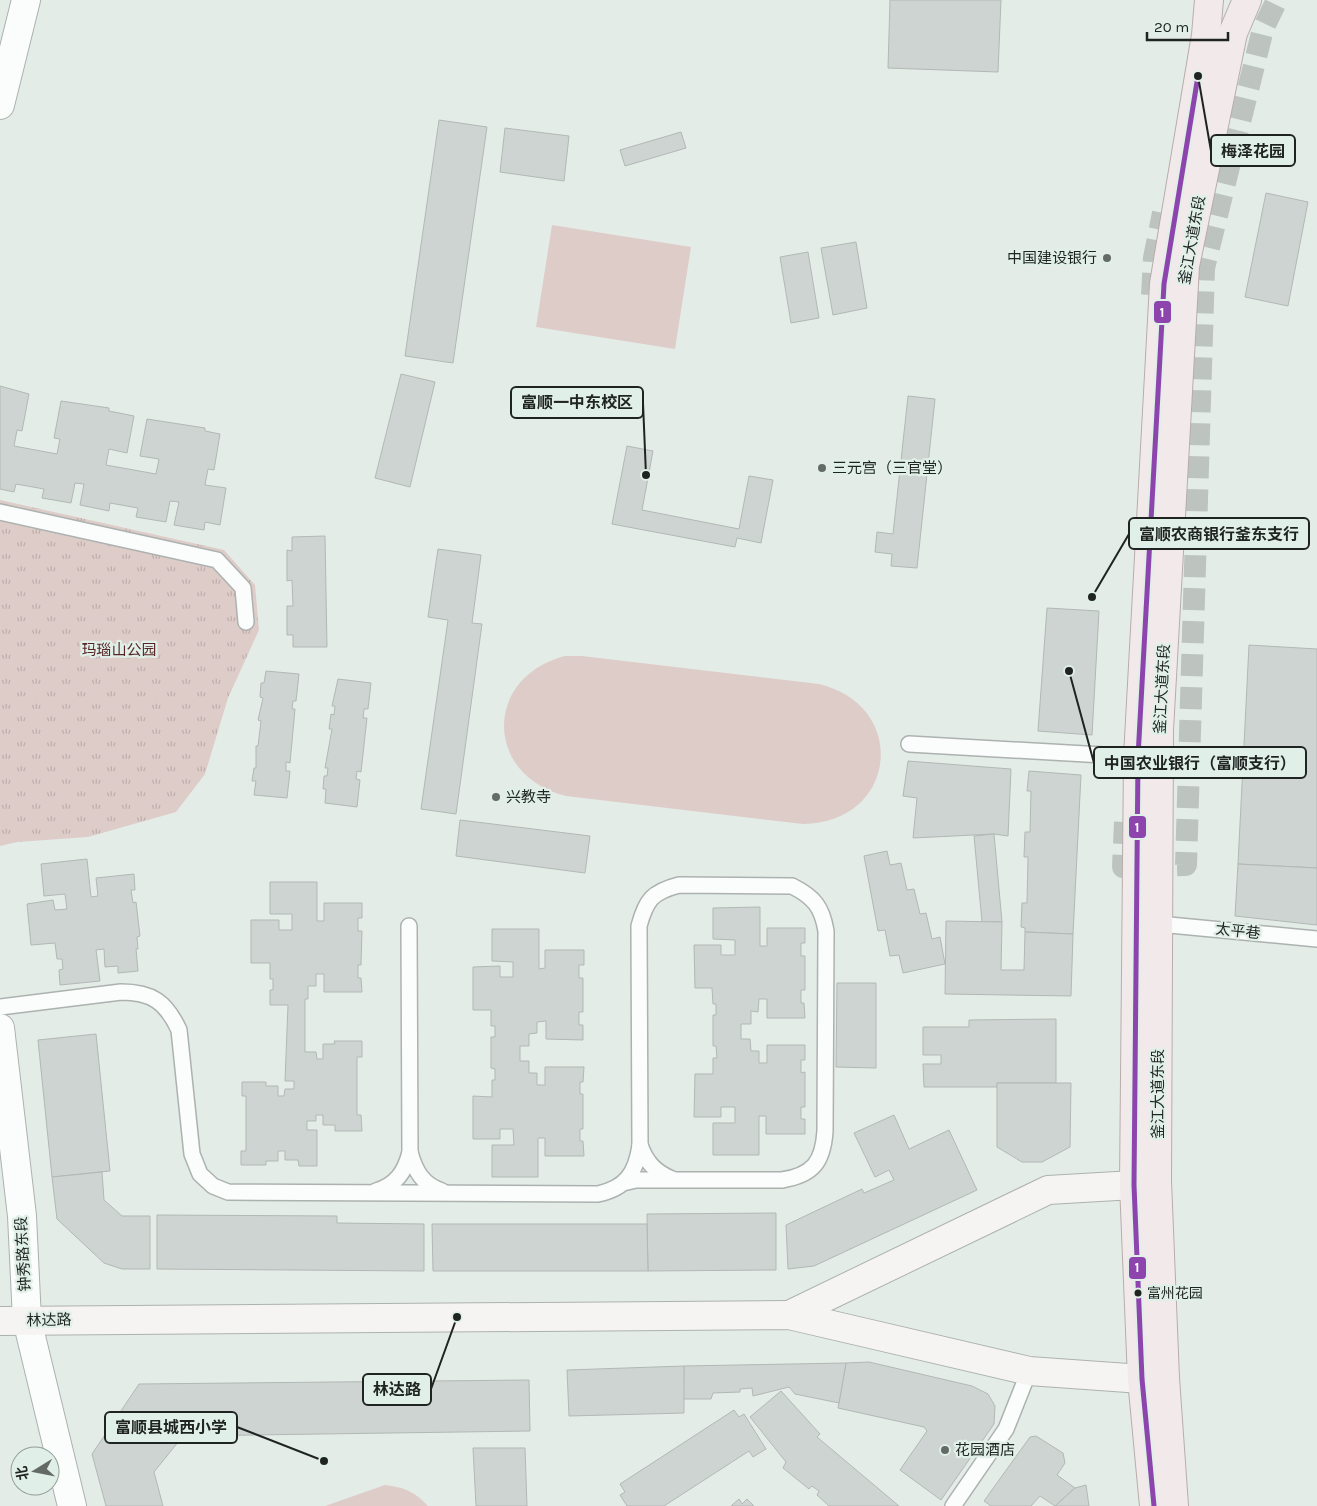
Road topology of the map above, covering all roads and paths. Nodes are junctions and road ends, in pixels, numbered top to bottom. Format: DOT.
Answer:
graph roads {
  1 [pos="26,0"];
  2 [pos="1209,0"];
  3 [pos="1248,0"];
  4 [pos="0,106"];
  5 [pos="0,512"];
  6 [pos="246,622"];
  7 [pos="909,744"];
  8 [pos="1138,757"];
  9 [pos="1159,924"];
  10 [pos="409,926"];
  11 [pos="1317,939"];
  12 [pos="0,1007"];
  13 [pos="0,1028"];
  14 [pos="640,1146"];
  15 [pos="410,1152"];
  16 [pos="676,1180"];
  17 [pos="623,1183"];
  18 [pos="1134,1185"];
  19 [pos="372,1193"];
  20 [pos="448,1193"];
  21 [pos="789,1315"];
  22 [pos="27,1320"];
  23 [pos="0,1321"];
  24 [pos="1029,1371"];
  25 [pos="1154,1378"];
  26 [pos="72,1506"];
  27 [pos="953,1506"];
  28 [pos="1154,1506"];
  29 [pos="1174,1506"];
  1 -- 4 [label="street"];
  2 -- 8 [label="main road, 釜江大道东段"];
  3 -- 9 [label="main road, 釜江大道东段"];
  5 -- 6 [label="lane"];
  7 -- 8 [label="lane"];
  8 -- 18 [label="main road, 釜江大道东段"];
  9 -- 11 [label="lane, 太平巷"];
  9 -- 25 [label="main road, 釜江大道东段"];
  10 -- 15 [label="lane"];
  12 -- 19 [label="lane"];
  13 -- 22 [label="street, 钟秀路东段"];
  14 -- 16 [label="lane"];
  14 -- 16 [label="lane"];
  14 -- 17 [label="lane"];
  15 -- 19 [label="lane"];
  15 -- 20 [label="lane"];
  16 -- 17 [label="lane"];
  17 -- 20 [label="lane"];
  18 -- 21 [label="main road"];
  18 -- 25 [label="main road, 釜江大道东段"];
  19 -- 20 [label="lane"];
  21 -- 22 [label="main road, 林达路"];
  21 -- 24 [label="main road"];
  22 -- 23 [label="main road, 林达路"];
  22 -- 26 [label="street, 钟秀路东段"];
  24 -- 25 [label="main road"];
  24 -- 27 [label="lane"];
  25 -- 28 [label="main road, 釜江大道东段"];
  25 -- 29 [label="main road, 釜江大道东段"];
}
